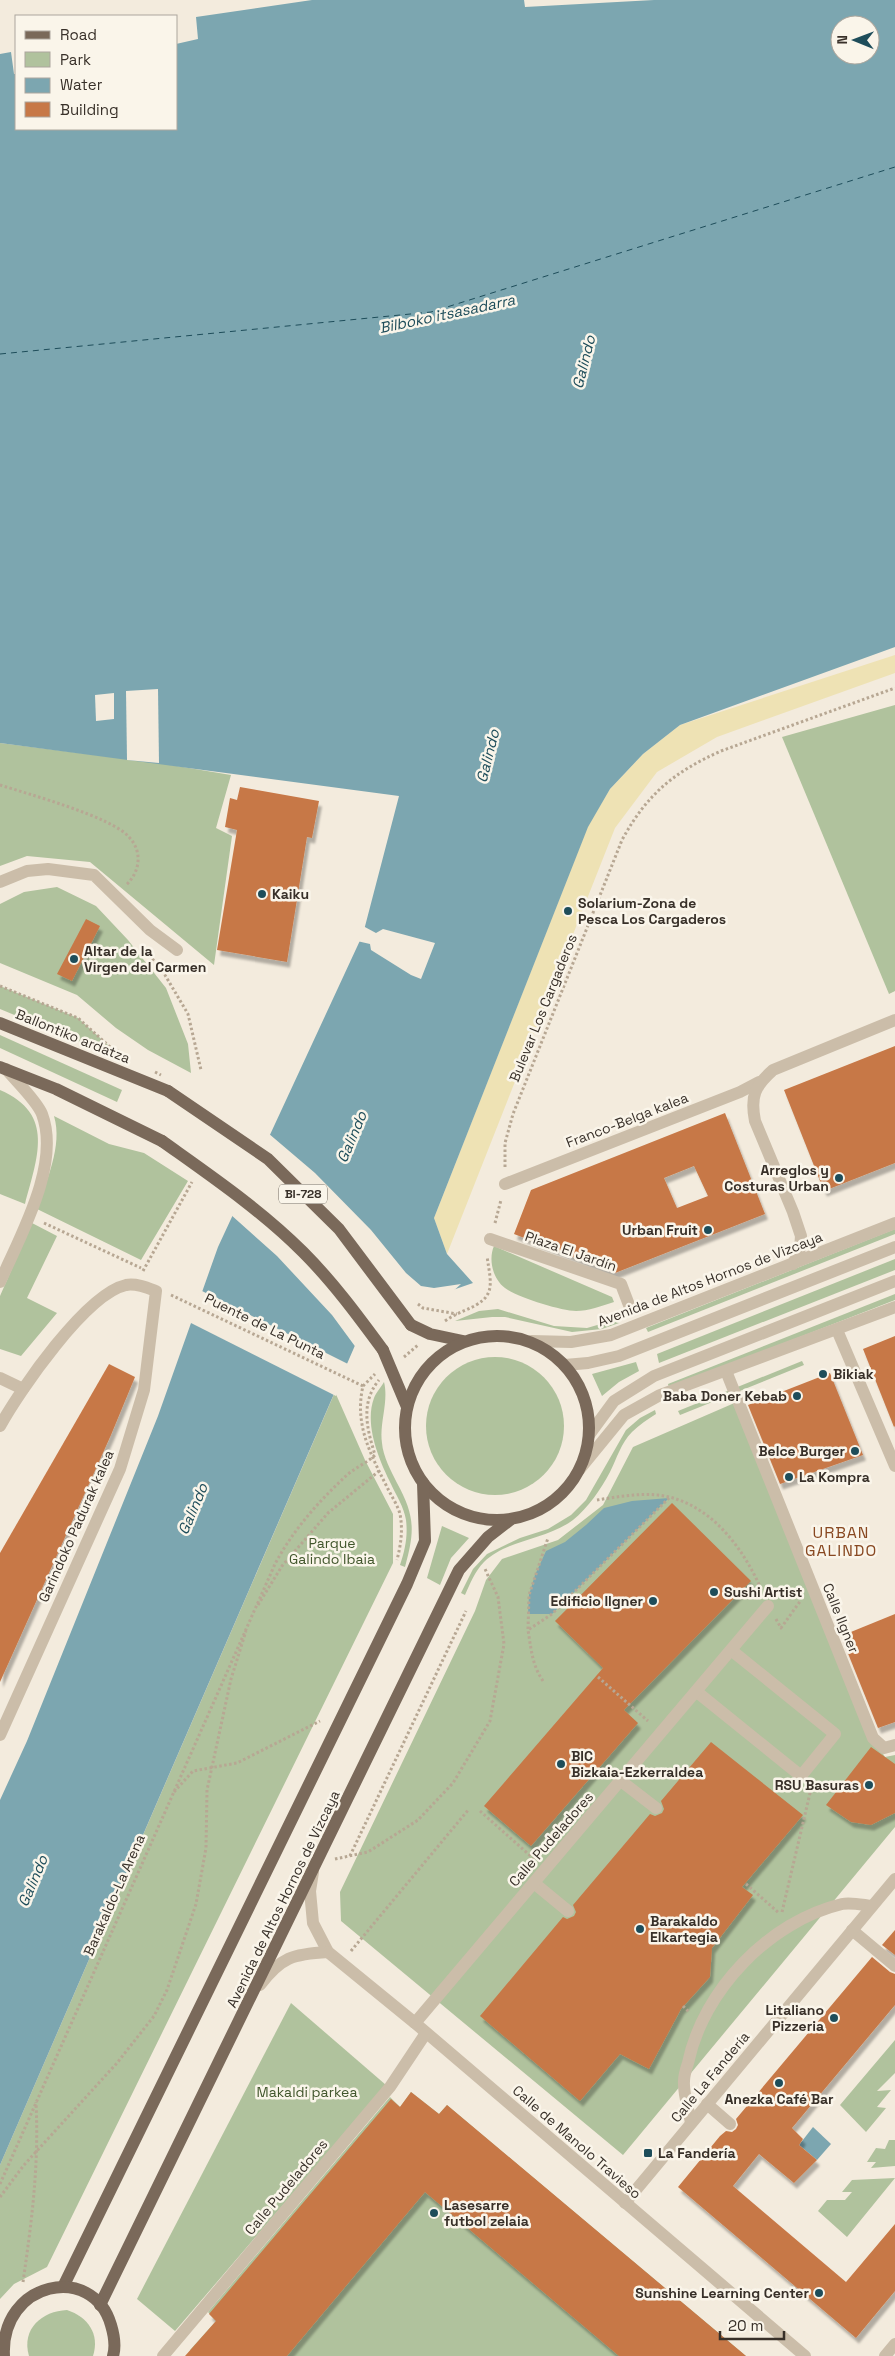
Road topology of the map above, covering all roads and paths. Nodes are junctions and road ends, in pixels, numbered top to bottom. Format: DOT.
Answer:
graph roads {
  1 [pos="895,688"];
  2 [pos="0,786"];
  3 [pos="0,882"];
  4 [pos="116,895"];
  5 [pos="140,944"];
  6 [pos="177,950"];
  7 [pos="0,986"];
  8 [pos="895,1020"];
  9 [pos="0,1023"];
  10 [pos="126,1055"];
  11 [pos="3,1068"];
  12 [pos="201,1070"];
  13 [pos="759,1082"];
  14 [pos="197,1174"];
  15 [pos="505,1184"];
  16 [pos="42,1222"];
  17 [pos="895,1223"];
  18 [pos="490,1239"];
  19 [pos="895,1247"];
  20 [pos="793,1264"];
  21 [pos="144,1269"];
  22 [pos="490,1274"];
  23 [pos="895,1281"];
  24 [pos="0,1282"];
  25 [pos="142,1286"];
  26 [pos="173,1295"];
  27 [pos="629,1305"];
  28 [pos="895,1307"];
  29 [pos="448,1319"];
  30 [pos="837,1330"];
  31 [pos="463,1341"];
  32 [pos="531,1341"];
  33 [pos="565,1365"];
  34 [pos="379,1370"];
  35 [pos="726,1371"];
  36 [pos="382,1376"];
  37 [pos="0,1378"];
  38 [pos="363,1386"];
  39 [pos="23,1389"];
  40 [pos="407,1406"];
  41 [pos="0,1426"];
  42 [pos="589,1436"];
  43 [pos="372,1457"];
  44 [pos="895,1466"];
  45 [pos="579,1470"];
  46 [pos="379,1471"];
  47 [pos="422,1483"];
  48 [pos="669,1498"];
  49 [pos="597,1500"];
  50 [pos="510,1520"];
  51 [pos="548,1538"];
  52 [pos="395,1568"];
  53 [pos="485,1569"];
  54 [pos="812,1585"];
  55 [pos="768,1606"];
  56 [pos="466,1611"];
  57 [pos="251,1616"];
  58 [pos="528,1630"];
  59 [pos="731,1650"];
  60 [pos="598,1677"];
  61 [pos="543,1681"];
  62 [pos="698,1692"];
  63 [pos="324,1713"];
  64 [pos="662,1733"];
  65 [pos="0,1734"];
  66 [pos="890,1747"];
  67 [pos="211,1768"];
  68 [pos="621,1781"];
  69 [pos="813,1782"];
  70 [pos="171,1794"];
  71 [pos="469,1808"];
  72 [pos="656,1808"];
  73 [pos="480,1811"];
  74 [pos="350,1856"];
  75 [pos="315,1868"];
  76 [pos="546,1869"];
  77 [pos="895,1879"];
  78 [pos="534,1883"];
  79 [pos="746,1884"];
  80 [pos="872,1906"];
  81 [pos="568,1911"];
  82 [pos="852,1930"];
  83 [pos="328,1952"];
  84 [pos="341,1963"];
  85 [pos="895,1966"];
  86 [pos="254,1994"];
  87 [pos="414,2023"];
  88 [pos="426,2033"];
  89 [pos="36,2100"];
  90 [pos="707,2104"];
  91 [pos="691,2123"];
  92 [pos="730,2124"];
  93 [pos="38,2150"];
  94 [pos="0,2184"];
  95 [pos="0,2197"];
  96 [pos="625,2203"];
  97 [pos="63,2287"];
  98 [pos="20,2303"];
  99 [pos="100,2305"];
  100 [pos="895,2344"];
  101 [pos="115,2355"];
  102 [pos="4,2356"];
  103 [pos="163,2356"];
  104 [pos="805,2356"];
  105 [pos="885,2356"];
  1 -- 15 [label="path, Bulevar Los Cargaderos"];
  2 -- 4 [label="path"];
  3 -- 4 [label="street"];
  4 -- 6 [label="street"];
  5 -- 12 [label="path"];
  7 -- 10 [label="path"];
  8 -- 13 [label="street, Franco-Belga kalea"];
  9 -- 31 [label="main road, Ballontiko ardatza / BI-728, bridge"];
  11 -- 24 [label="street"];
  11 -- 40 [label="main road, bridge"];
  13 -- 15 [label="street, Franco-Belga kalea"];
  13 -- 20 [label="street"];
  14 -- 21 [label="path"];
  15 -- 18 [label="path, Bulevar Los Cargaderos"];
  16 -- 21 [label="path"];
  17 -- 20 [label="street, Avenida de Altos Hornos de Vizcaya"];
  18 -- 27 [label="street, Plaza El Jardín"];
  19 -- 33 [label="street"];
  20 -- 32 [label="street, Avenida de Altos Hornos de Vizcaya"];
  21 -- 25 [label="path"];
  22 -- 29 [label="path"];
  23 -- 42 [label="street"];
  25 -- 39 [label="street"];
  25 -- 65 [label="street, Garindoko Padurak kalea"];
  26 -- 38 [label="path, Puente de La Punta"];
  28 -- 30 [label="street"];
  30 -- 35 [label="street"];
  30 -- 44 [label="street"];
  31 -- 32 [label="main road"];
  31 -- 40 [label="main road"];
  32 -- 33 [label="main road"];
  33 -- 42 [label="main road"];
  34 -- 38 [label="path"];
  35 -- 45 [label="street"];
  35 -- 54 [label="street, Calle Ilgner"];
  36 -- 43 [label="path"];
  37 -- 39 [label="street"];
  38 -- 43 [label="path"];
  39 -- 41 [label="street"];
  40 -- 47 [label="main road"];
  42 -- 45 [label="main road"];
  43 -- 46 [label="path"];
  43 -- 57 [label="path"];
  45 -- 50 [label="main road"];
  46 -- 52 [label="path"];
  46 -- 57 [label="path"];
  47 -- 50 [label="main road"];
  47 -- 97 [label="main road, Avenida de Altos Hornos de Vizcaya"];
  48 -- 49 [label="path"];
  48 -- 55 [label="path"];
  48 -- 58 [label="path"];
  50 -- 75 [label="main road, Avenida de Altos Hornos de Vizcaya"];
  51 -- 58 [label="path"];
  53 -- 74 [label="path"];
  54 -- 55 [label="path"];
  54 -- 66 [label="street, Calle Ilgner"];
  55 -- 59 [label="street, Calle Pudeladores"];
  56 -- 74 [label="path"];
  57 -- 67 [label="path"];
  57 -- 70 [label="path, Barakaldo-La Arena"];
  58 -- 61 [label="path"];
  59 -- 62 [label="street, Calle Pudeladores"];
  59 -- 62 [label="street"];
  60 -- 64 [label="path"];
  62 -- 64 [label="street, Calle Pudeladores"];
  63 -- 67 [label="path"];
  64 -- 68 [label="street, Calle Pudeladores"];
  67 -- 70 [label="path"];
  67 -- 93 [label="path"];
  68 -- 72 [label="street"];
  68 -- 76 [label="street, Calle Pudeladores"];
  69 -- 79 [label="path"];
  70 -- 89 [label="path, Barakaldo-La Arena"];
  71 -- 84 [label="path"];
  73 -- 76 [label="path"];
  74 -- 75 [label="path"];
  75 -- 83 [label="street, Calle de Manolo Travieso"];
  75 -- 86 [label="main road, Avenida de Altos Hornos de Vizcaya"];
  76 -- 78 [label="street, Calle Pudeladores"];
  77 -- 80 [label="street, Calle La Fandería"];
  78 -- 81 [label="street"];
  78 -- 87 [label="street, Calle Pudeladores"];
  80 -- 82 [label="street, Calle La Fandería"];
  80 -- 91 [label="street"];
  82 -- 85 [label="street"];
  82 -- 90 [label="street, Calle La Fandería"];
  83 -- 84 [label="street, Calle de Manolo Travieso"];
  83 -- 86 [label="street"];
  84 -- 87 [label="street, Calle de Manolo Travieso"];
  86 -- 99 [label="main road, Avenida de Altos Hornos de Vizcaya"];
  87 -- 88 [label="street, Calle de Manolo Travieso"];
  88 -- 96 [label="street, Calle de Manolo Travieso"];
  88 -- 103 [label="street, Calle Pudeladores"];
  89 -- 93 [label="path"];
  89 -- 94 [label="path, Barakaldo-La Arena"];
  90 -- 91 [label="street, Calle La Fandería"];
  90 -- 92 [label="street"];
  91 -- 96 [label="street, Calle La Fandería"];
  93 -- 95 [label="path"];
  93 -- 98 [label="path"];
  96 -- 104 [label="street, Calle de Manolo Travieso"];
  97 -- 98 [label="main road"];
  97 -- 99 [label="main road"];
  98 -- 102 [label="main road"];
  99 -- 101 [label="main road"];
  100 -- 105 [label="street"];
}
